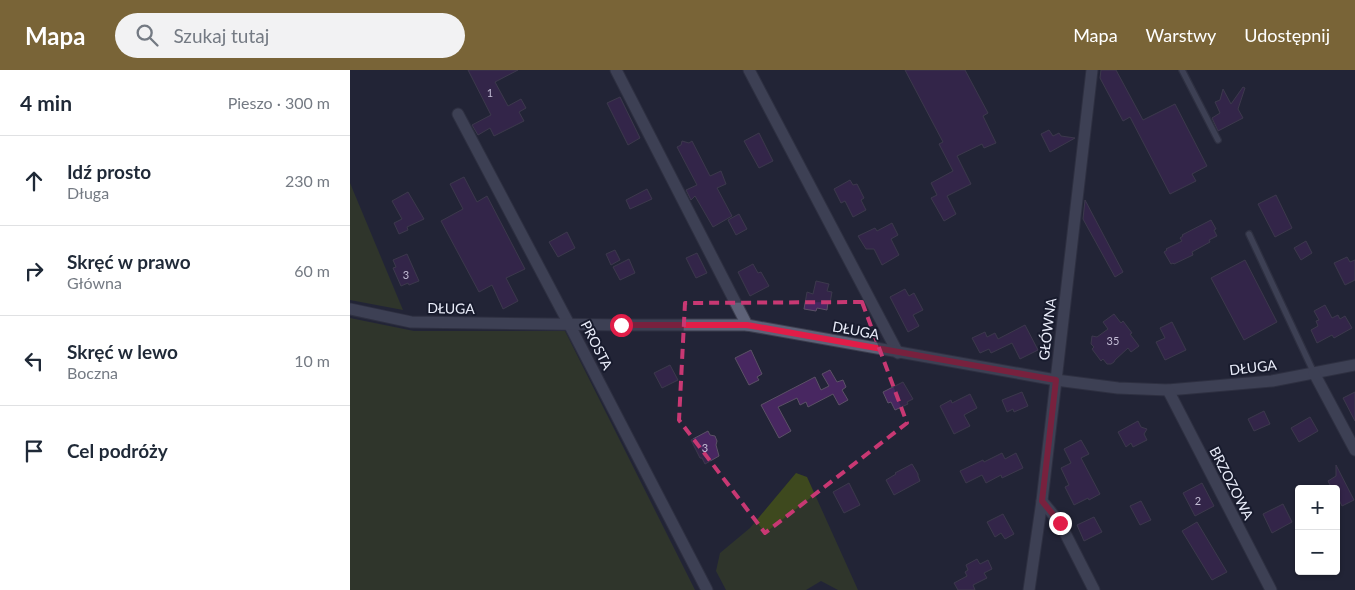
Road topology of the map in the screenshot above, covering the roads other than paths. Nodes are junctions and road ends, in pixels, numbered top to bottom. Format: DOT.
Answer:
graph roads {
  1 [pos="616,70"];
  2 [pos="750,70"];
  3 [pos="1092,70"];
  4 [pos="1182,70"];
  5 [pos="458,114"];
  6 [pos="1218,140"];
  7 [pos="1249,234"];
  8 [pos="350,309"];
  9 [pos="569,324"];
  10 [pos="747,325"];
  11 [pos="898,353"];
  12 [pos="1355,365"];
  13 [pos="1314,372"];
  14 [pos="1056,380"];
  15 [pos="1168,390"];
  16 [pos="1355,450"];
  17 [pos="1042,501"];
  18 [pos="706,590"];
  19 [pos="1029,590"];
  20 [pos="1094,590"];
  21 [pos="1270,590"];
  1 -- 10 [label="street"];
  2 -- 11 [label="street"];
  3 -- 14 [label="street, GŁÓWNA"];
  4 -- 6 [label="lane"];
  5 -- 9 [label="street, PROSTA"];
  7 -- 13 [label="lane"];
  8 -- 9 [label="street, DŁUGA"];
  9 -- 10 [label="street, DŁUGA"];
  9 -- 18 [label="street, PROSTA"];
  10 -- 11 [label="street, DŁUGA"];
  11 -- 14 [label="street, DŁUGA"];
  12 -- 13 [label="street, DŁUGA"];
  13 -- 15 [label="street, DŁUGA"];
  13 -- 16 [label="street"];
  14 -- 15 [label="street, DŁUGA"];
  14 -- 17 [label="street, GŁÓWNA"];
  15 -- 21 [label="street, BRZOZOWA"];
  17 -- 19 [label="street, GŁÓWNA"];
  17 -- 20 [label="street"];
}
